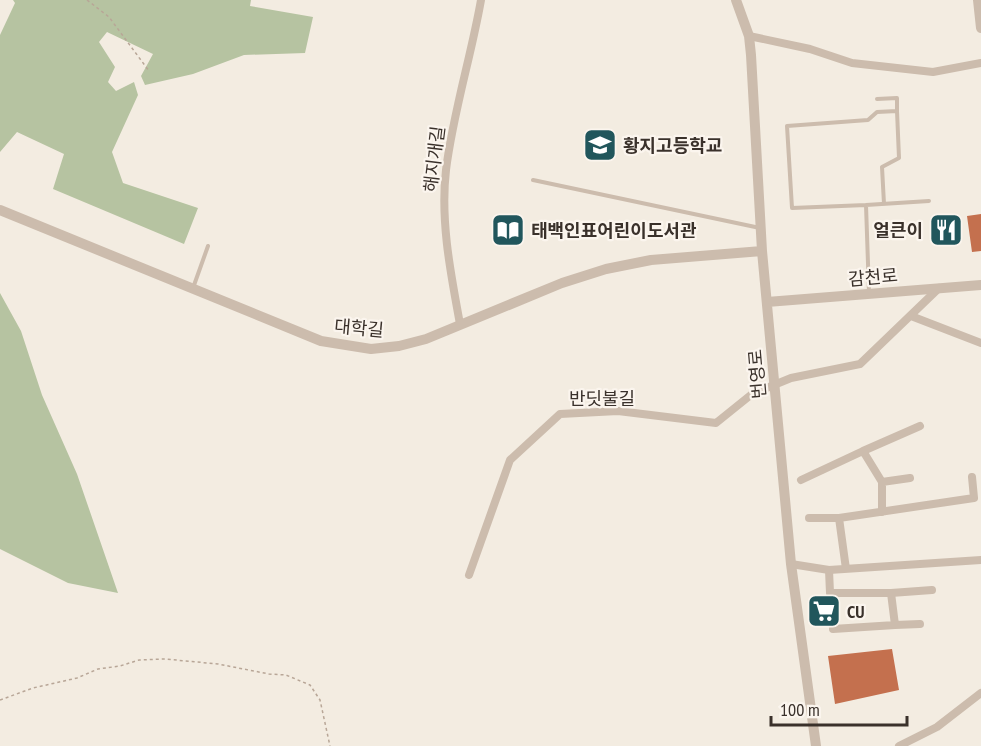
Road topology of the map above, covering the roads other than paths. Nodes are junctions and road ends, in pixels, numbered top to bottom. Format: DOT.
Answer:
graph roads {
  1 [pos="481,0"];
  2 [pos="736,0"];
  3 [pos="978,0"];
  4 [pos="981,28"];
  5 [pos="749,36"];
  6 [pos="981,63"];
  7 [pos="877,99"];
  8 [pos="897,111"];
  9 [pos="533,180"];
  10 [pos="929,201"];
  11 [pos="884,204"];
  12 [pos="866,205"];
  13 [pos="0,210"];
  14 [pos="761,228"];
  15 [pos="207,246"];
  16 [pos="762,251"];
  17 [pos="981,285"];
  18 [pos="939,288"];
  19 [pos="193,289"];
  20 [pos="869,294"];
  21 [pos="767,302"];
  22 [pos="911,316"];
  23 [pos="460,324"];
  24 [pos="981,343"];
  25 [pos="920,426"];
  26 [pos="863,452"];
  27 [pos="972,477"];
  28 [pos="910,478"];
  29 [pos="801,480"];
  30 [pos="882,482"];
  31 [pos="882,512"];
  32 [pos="808,518"];
  33 [pos="839,518"];
  34 [pos="981,560"];
  35 [pos="791,564"];
  36 [pos="846,569"];
  37 [pos="829,570"];
  38 [pos="468,575"];
  39 [pos="932,590"];
  40 [pos="891,593"];
  41 [pos="920,624"];
  42 [pos="895,625"];
  43 [pos="833,629"];
  44 [pos="981,693"];
  45 [pos="816,746"];
  46 [pos="899,746"];
  1 -- 23 [label="street, 해지개길"];
  2 -- 5 [label="street, 번영로"];
  3 -- 4 [label="street"];
  5 -- 6 [label="street"];
  5 -- 14 [label="street, 번영로"];
  7 -- 8 [label="lane"];
  8 -- 11 [label="lane"];
  8 -- 12 [label="lane"];
  9 -- 14 [label="lane"];
  10 -- 11 [label="lane"];
  11 -- 12 [label="lane"];
  12 -- 20 [label="lane"];
  13 -- 19 [label="street, 대학길"];
  14 -- 16 [label="street, 번영로"];
  15 -- 19 [label="lane"];
  16 -- 21 [label="street, 번영로"];
  16 -- 23 [label="street, 대학길"];
  17 -- 18 [label="street, 감천로"];
  18 -- 20 [label="street, 감천로"];
  18 -- 22 [label="street"];
  19 -- 23 [label="street, 대학길"];
  20 -- 21 [label="street, 감천로"];
  21 -- 35 [label="street, 번영로"];
  22 -- 24 [label="street"];
  22 -- 38 [label="street, 반딧불길"];
  25 -- 26 [label="street"];
  26 -- 29 [label="street"];
  26 -- 30 [label="street"];
  27 -- 31 [label="street"];
  28 -- 30 [label="street"];
  30 -- 31 [label="street"];
  31 -- 33 [label="street"];
  32 -- 33 [label="street"];
  33 -- 36 [label="street"];
  34 -- 36 [label="street"];
  35 -- 37 [label="street"];
  35 -- 45 [label="street, 번영로"];
  36 -- 37 [label="street"];
  37 -- 40 [label="street"];
  39 -- 40 [label="street"];
  40 -- 42 [label="street"];
  41 -- 42 [label="street"];
  42 -- 43 [label="street"];
  44 -- 46 [label="street"];
}
